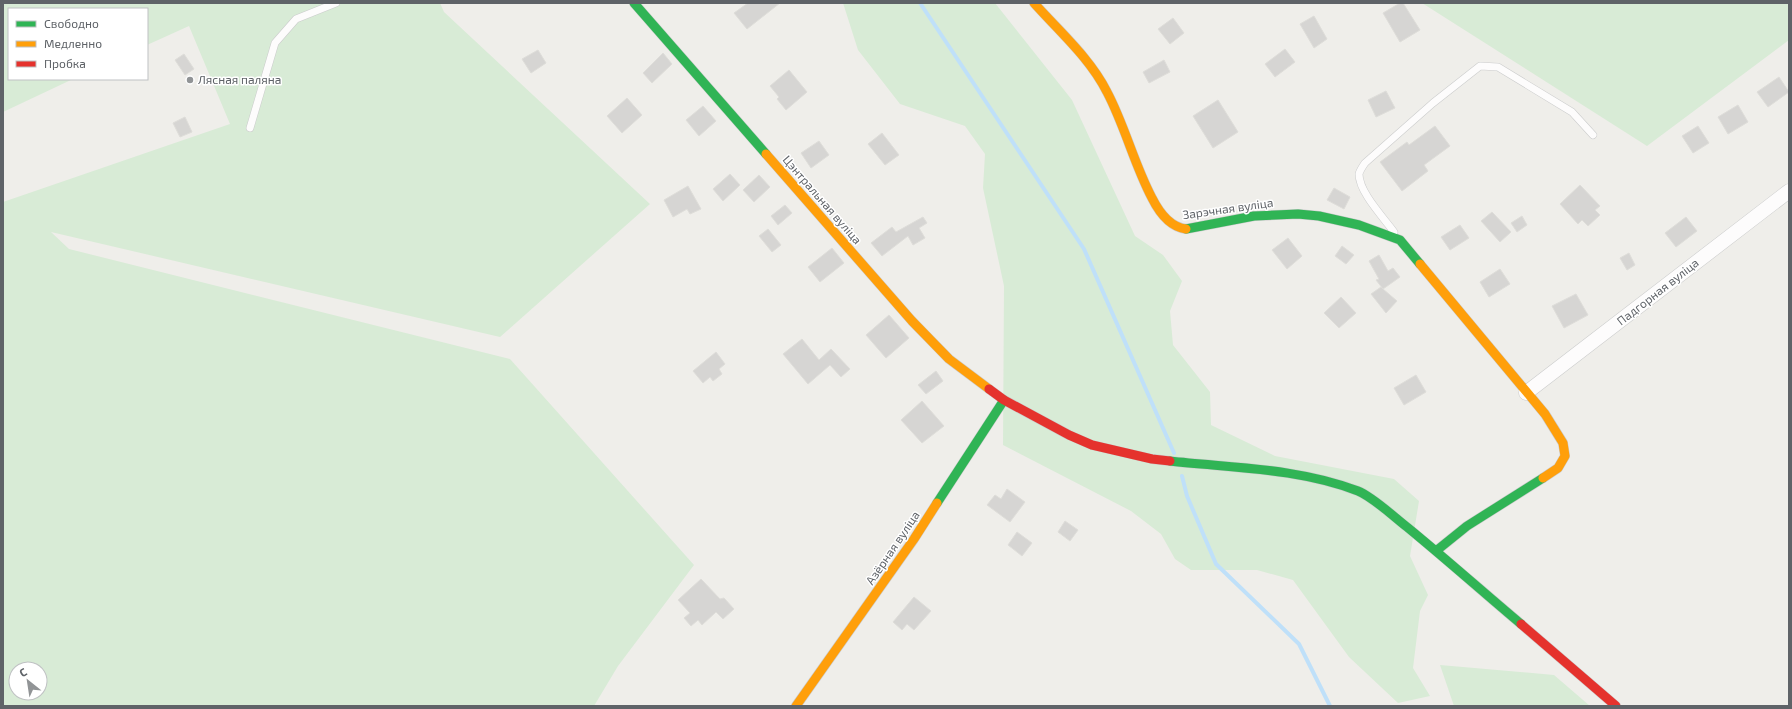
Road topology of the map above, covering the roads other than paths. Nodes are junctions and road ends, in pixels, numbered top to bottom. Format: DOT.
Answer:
graph roads {
  1 [pos="336,3"];
  2 [pos="634,3"];
  3 [pos="1034,3"];
  4 [pos="250,128"];
  5 [pos="1593,135"];
  6 [pos="1789,191"];
  7 [pos="1400,240"];
  8 [pos="1526,393"];
  9 [pos="1004,400"];
  10 [pos="1436,551"];
  11 [pos="796,706"];
  12 [pos="1616,706"];
  1 -- 4 [label="lane"];
  2 -- 9 [label="street, Цэнтральная вуліца"];
  3 -- 7 [label="street, Зарэчная вуліца"];
  5 -- 7 [label="lane"];
  6 -- 8 [label="street, Падгорная вуліца"];
  7 -- 8 [label="street, Зарэчная вуліца"];
  8 -- 10 [label="street, Зарэчная вуліца"];
  9 -- 10 [label="street, Цэнтральная вуліца"];
  9 -- 11 [label="street, Азёрная вуліца"];
  10 -- 12 [label="street, Цэнтральная вуліца"];
}
